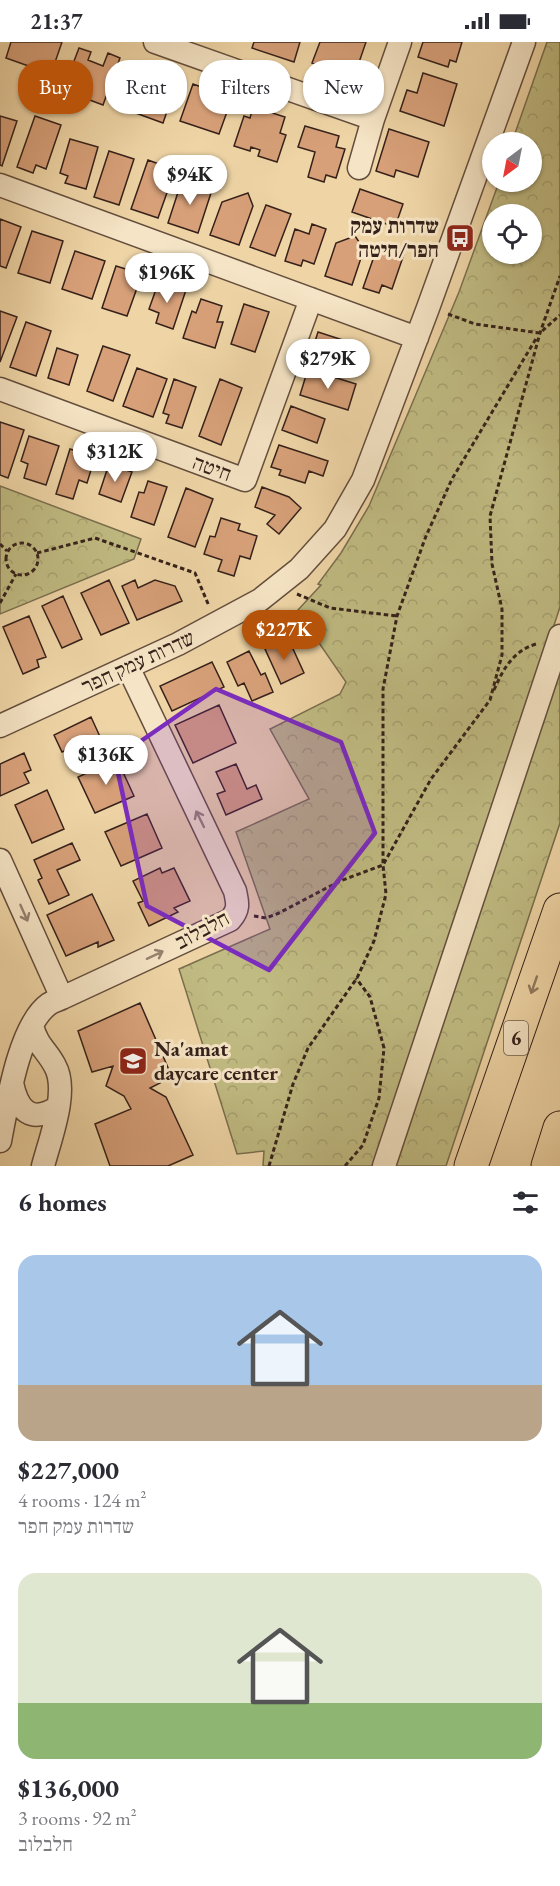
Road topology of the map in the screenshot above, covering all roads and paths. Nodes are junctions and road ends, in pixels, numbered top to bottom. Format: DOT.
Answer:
graph roads {
  1 [pos="155,42"];
  2 [pos="400,42"];
  3 [pos="524,42"];
  4 [pos="373,119"];
  5 [pos="359,168"];
  6 [pos="0,185"];
  7 [pos="560,276"];
  8 [pos="311,299"];
  9 [pos="428,308"];
  10 [pos="560,315"];
  11 [pos="540,333"];
  12 [pos="417,338"];
  13 [pos="0,389"];
  14 [pos="0,544"];
  15 [pos="7,551"];
  16 [pos="37,553"];
  17 [pos="15,574"];
  18 [pos="278,587"];
  19 [pos="0,603"];
  20 [pos="398,616"];
  21 [pos="217,624"];
  22 [pos="560,637"];
  23 [pos="128,667"];
  24 [pos="490,700"];
  25 [pos="0,726"];
  26 [pos="0,860"];
  27 [pos="383,865"];
  28 [pos="560,910"];
  29 [pos="236,913"];
  30 [pos="356,978"];
  31 [pos="62,998"];
  32 [pos="32,1026"];
  33 [pos="18,1060"];
  34 [pos="56,1067"];
  35 [pos="12,1083"];
  36 [pos="58,1107"];
  37 [pos="560,1128"];
  38 [pos="0,1141"];
  39 [pos="43,1166"];
  40 [pos="269,1166"];
  41 [pos="345,1166"];
  42 [pos="384,1166"];
  43 [pos="471,1166"];
  44 [pos="548,1166"];
  1 -- 4 [label="street"];
  2 -- 4 [label="street"];
  3 -- 9 [label="street, שדרות עמק חפר"];
  4 -- 5 [label="street"];
  6 -- 8 [label="street"];
  7 -- 11 [label="path"];
  8 -- 12 [label="street"];
  8 -- 13 [label="street, חיטה"];
  9 -- 11 [label="path"];
  9 -- 12 [label="street, שדרות עמק חפר"];
  10 -- 11 [label="path"];
  11 -- 20 [label="path"];
  11 -- 24 [label="path"];
  12 -- 18 [label="street, שדרות עמק חפר"];
  14 -- 15 [label="path"];
  15 -- 16 [label="path"];
  15 -- 17 [label="path"];
  16 -- 17 [label="path"];
  16 -- 21 [label="path"];
  17 -- 19 [label="path"];
  18 -- 20 [label="path"];
  18 -- 21 [label="street, שדרות עמק חפר"];
  20 -- 27 [label="path"];
  21 -- 23 [label="street, שדרות עמק חפר"];
  22 -- 24 [label="path"];
  22 -- 42 [label="street"];
  23 -- 25 [label="street, שדרות עמק חפר"];
  29 -- 23 [label="street, חלבלוב, one-way"];
  24 -- 27 [label="path"];
  26 -- 31 [label="street, one-way"];
  27 -- 29 [label="path"];
  27 -- 30 [label="path"];
  28 -- 43 [label="highway, 6, one-way"];
  31 -- 29 [label="street, חלבלוב, one-way"];
  30 -- 40 [label="path"];
  30 -- 41 [label="path"];
  31 -- 32 [label="street, חלבלוב"];
  32 -- 33 [label="street, חלבלוב"];
  32 -- 34 [label="street"];
  33 -- 34 [label="street"];
  33 -- 35 [label="street"];
  34 -- 36 [label="street"];
  35 -- 36 [label="street"];
  35 -- 38 [label="street"];
  36 -- 39 [label="street"];
  37 -- 44 [label="highway"];
}
